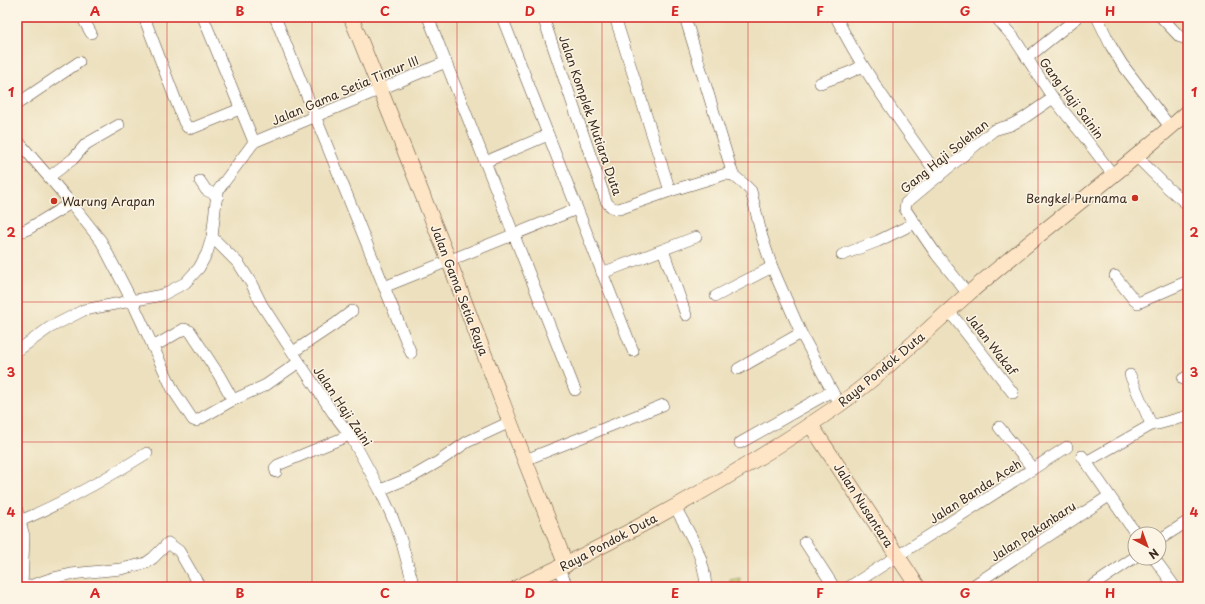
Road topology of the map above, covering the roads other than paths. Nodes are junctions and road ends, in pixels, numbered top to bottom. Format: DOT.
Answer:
graph roads {
  1 [pos="82,17"];
  2 [pos="144,17"];
  3 [pos="203,17"];
  4 [pos="275,17"];
  5 [pos="351,17"];
  6 [pos="428,17"];
  7 [pos="502,17"];
  8 [pos="545,17"];
  9 [pos="614,17"];
  10 [pos="684,17"];
  11 [pos="836,17"];
  12 [pos="998,17"];
  13 [pos="1078,17"];
  14 [pos="1098,17"];
  15 [pos="1161,17"];
  16 [pos="91,33"];
  17 [pos="1188,39"];
  18 [pos="1027,58"];
  19 [pos="79,62"];
  20 [pos="446,62"];
  21 [pos="863,66"];
  22 [pos="820,83"];
  23 [pos="380,90"];
  24 [pos="1053,98"];
  25 [pos="17,104"];
  26 [pos="240,109"];
  27 [pos="1188,112"];
  28 [pos="315,117"];
  29 [pos="119,125"];
  30 [pos="1171,128"];
  31 [pos="548,135"];
  32 [pos="17,140"];
  33 [pos="254,142"];
  34 [pos="1137,157"];
  35 [pos="486,162"];
  36 [pos="1113,175"];
  37 [pos="50,177"];
  38 [pos="939,177"];
  39 [pos="740,180"];
  40 [pos="200,181"];
  41 [pos="670,191"];
  42 [pos="218,196"];
  43 [pos="71,203"];
  44 [pos="1188,205"];
  45 [pos="577,209"];
  46 [pos="915,223"];
  47 [pos="17,233"];
  48 [pos="514,235"];
  49 [pos="212,237"];
  50 [pos="696,237"];
  51 [pos="663,250"];
  52 [pos="842,255"];
  53 [pos="449,261"];
  54 [pos="772,268"];
  55 [pos="602,273"];
  56 [pos="1114,276"];
  57 [pos="1188,281"];
  58 [pos="384,287"];
  59 [pos="968,294"];
  60 [pos="716,296"];
  61 [pos="132,302"];
  62 [pos="352,310"];
  63 [pos="949,311"];
  64 [pos="686,315"];
  65 [pos="801,333"];
  66 [pos="153,347"];
  67 [pos="17,351"];
  68 [pos="633,351"];
  69 [pos="411,353"];
  70 [pos="296,357"];
  71 [pos="738,368"];
  72 [pos="1130,375"];
  73 [pos="575,390"];
  74 [pos="1013,393"];
  75 [pos="836,398"];
  76 [pos="233,400"];
  77 [pos="663,406"];
  78 [pos="1188,416"];
  79 [pos="510,422"];
  80 [pos="810,424"];
  81 [pos="1153,424"];
  82 [pos="999,427"];
  83 [pos="350,434"];
  84 [pos="740,443"];
  85 [pos="1067,447"];
  86 [pos="147,453"];
  87 [pos="525,460"];
  88 [pos="1033,469"];
  89 [pos="276,472"];
  90 [pos="380,490"];
  91 [pos="1109,496"];
  92 [pos="675,507"];
  93 [pos="19,515"];
  94 [pos="1188,521"];
  95 [pos="1130,526"];
  96 [pos="1167,535"];
  97 [pos="805,542"];
  98 [pos="898,556"];
  99 [pos="1127,562"];
  100 [pos="1160,566"];
  101 [pos="562,567"];
  102 [pos="22,587"];
  103 [pos="27,587"];
  104 [pos="200,587"];
  105 [pos="414,587"];
  106 [pos="518,587"];
  107 [pos="568,587"];
  108 [pos="706,587"];
  109 [pos="834,587"];
  110 [pos="849,587"];
  111 [pos="918,587"];
  112 [pos="971,587"];
  113 [pos="1091,587"];
  114 [pos="1175,587"];
  1 -- 16 [label="street"];
  2 -- 26 [label="street"];
  3 -- 26 [label="street"];
  4 -- 28 [label="street"];
  5 -- 23 [label="main road, Jalan Gama Setia Raya"];
  6 -- 20 [label="street"];
  7 -- 31 [label="street"];
  8 -- 41 [label="street, Jalan Komplek Mutiara Duta"];
  9 -- 41 [label="street"];
  10 -- 39 [label="street"];
  11 -- 21 [label="street"];
  12 -- 18 [label="street, Gang Haji Sainin"];
  13 -- 18 [label="street"];
  14 -- 30 [label="street"];
  15 -- 17 [label="street"];
  18 -- 24 [label="street, Gang Haji Sainin"];
  19 -- 25 [label="street"];
  20 -- 23 [label="street, Jalan Gama Setia Timur III"];
  20 -- 35 [label="street"];
  21 -- 22 [label="street"];
  21 -- 38 [label="street"];
  23 -- 28 [label="street, Jalan Gama Setia Timur III"];
  23 -- 53 [label="main road, Jalan Gama Setia Raya"];
  24 -- 36 [label="street, Gang Haji Sainin"];
  24 -- 38 [label="street, Gang Haji Solehan"];
  26 -- 33 [label="street"];
  27 -- 30 [label="main road, Raya Pondok Duta"];
  28 -- 33 [label="street, Jalan Gama Setia Timur III"];
  28 -- 58 [label="street"];
  29 -- 37 [label="street"];
  30 -- 34 [label="main road, Raya Pondok Duta"];
  31 -- 35 [label="street"];
  31 -- 45 [label="street"];
  32 -- 37 [label="street"];
  33 -- 42 [label="street"];
  34 -- 36 [label="main road, Raya Pondok Duta"];
  34 -- 44 [label="street"];
  35 -- 48 [label="street"];
  36 -- 59 [label="main road, Raya Pondok Duta"];
  37 -- 43 [label="street"];
  38 -- 46 [label="street, Gang Haji Solehan"];
  39 -- 41 [label="street, Jalan Komplek Mutiara Duta"];
  39 -- 54 [label="street"];
  40 -- 42 [label="street"];
  42 -- 49 [label="street"];
  43 -- 47 [label="street"];
  43 -- 61 [label="street"];
  45 -- 48 [label="street"];
  45 -- 55 [label="street"];
  46 -- 52 [label="street"];
  46 -- 59 [label="street, Gang Haji Solehan"];
  48 -- 53 [label="street"];
  48 -- 73 [label="street"];
  49 -- 61 [label="street"];
  49 -- 70 [label="street, Jalan Haji Zaini"];
  50 -- 51 [label="street"];
  51 -- 55 [label="street"];
  51 -- 64 [label="street"];
  53 -- 58 [label="street"];
  53 -- 79 [label="main road, Jalan Gama Setia Raya"];
  54 -- 60 [label="street"];
  54 -- 65 [label="street"];
  55 -- 68 [label="street"];
  56 -- 57 [label="street"];
  58 -- 69 [label="street"];
  59 -- 63 [label="main road, Raya Pondok Duta"];
  61 -- 66 [label="street"];
  61 -- 67 [label="street"];
  62 -- 70 [label="street"];
  63 -- 74 [label="street, Jalan Wakaf"];
  63 -- 75 [label="main road, Raya Pondok Duta"];
  65 -- 71 [label="street"];
  65 -- 75 [label="street"];
  66 -- 76 [label="street"];
  66 -- 76 [label="street"];
  70 -- 76 [label="street"];
  70 -- 83 [label="street, Jalan Haji Zaini"];
  72 -- 81 [label="street"];
  75 -- 80 [label="main road, Raya Pondok Duta"];
  75 -- 84 [label="street"];
  77 -- 87 [label="street"];
  78 -- 81 [label="street"];
  79 -- 87 [label="main road, Jalan Gama Setia Raya"];
  79 -- 90 [label="street"];
  80 -- 92 [label="main road, Raya Pondok Duta"];
  80 -- 98 [label="main road, Jalan Nusantara"];
  81 -- 91 [label="street"];
  82 -- 88 [label="street"];
  83 -- 89 [label="street"];
  83 -- 90 [label="street, Jalan Haji Zaini"];
  85 -- 88 [label="street, Jalan Banda Aceh"];
  86 -- 93 [label="street"];
  87 -- 101 [label="main road, Jalan Gama Setia Raya"];
  88 -- 98 [label="street, Jalan Banda Aceh"];
  90 -- 105 [label="street, Jalan Haji Zaini"];
  91 -- 95 [label="street"];
  91 -- 112 [label="street, Jalan Pakanbaru"];
  92 -- 101 [label="main road, Raya Pondok Duta"];
  92 -- 108 [label="street"];
  93 -- 102 [label="street"];
  94 -- 96 [label="street"];
  97 -- 109 [label="street"];
  98 -- 110 [label="street, Jalan Banda Aceh"];
  98 -- 111 [label="main road, Jalan Nusantara"];
  99 -- 113 [label="street"];
  100 -- 114 [label="street"];
  101 -- 106 [label="main road, Raya Pondok Duta"];
  101 -- 107 [label="street"];
  103 -- 104 [label="street"];
}
